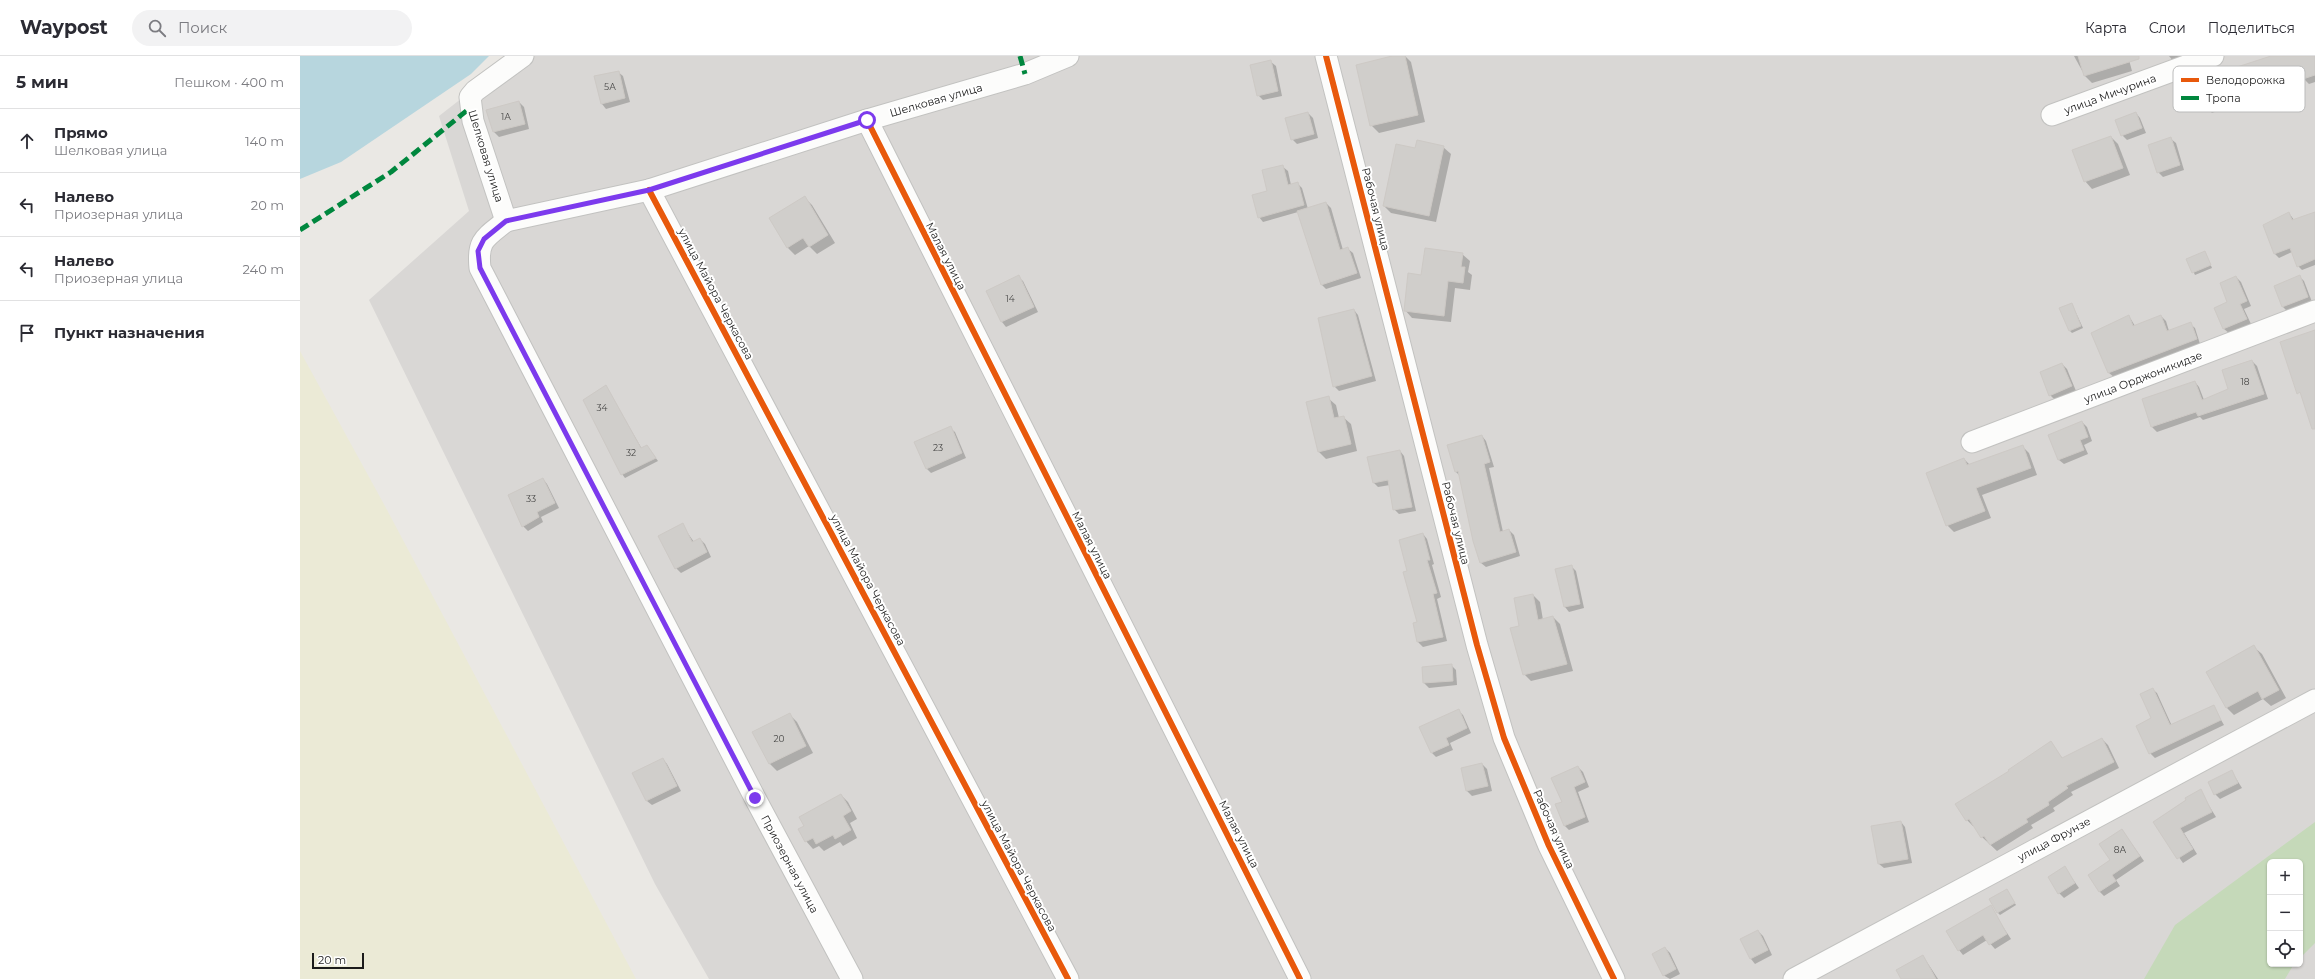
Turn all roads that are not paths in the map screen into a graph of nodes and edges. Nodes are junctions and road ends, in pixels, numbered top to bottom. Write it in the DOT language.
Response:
graph roads {
  1 [pos="522,56"];
  2 [pos="1068,56"];
  3 [pos="1326,56"];
  4 [pos="2214,56"];
  5 [pos="2187,66"];
  6 [pos="2173,71"];
  7 [pos="2052,115"];
  8 [pos="867,120"];
  9 [pos="649,190"];
  10 [pos="506,221"];
  11 [pos="2315,312"];
  12 [pos="1972,442"];
  13 [pos="2315,700"];
  14 [pos="852,979"];
  15 [pos="1068,979"];
  16 [pos="1300,979"];
  17 [pos="1614,979"];
  18 [pos="1794,979"];
  1 -- 10 [label="street, Шелковая улица"];
  2 -- 8 [label="street, Шелковая улица"];
  3 -- 17 [label="street, Рабочая улица"];
  4 -- 5 [label="street, улица Мичурина"];
  6 -- 7 [label="street, улица Мичурина"];
  8 -- 9 [label="street, Шелковая улица"];
  8 -- 16 [label="street, Малая улица"];
  9 -- 10 [label="street, Шелковая улица"];
  9 -- 15 [label="street, улица Майора Черкасова"];
  10 -- 14 [label="street, Приозерная улица"];
  11 -- 12 [label="street, улица Орджоникидзе"];
  13 -- 18 [label="street, улица Фрунзе"];
}
